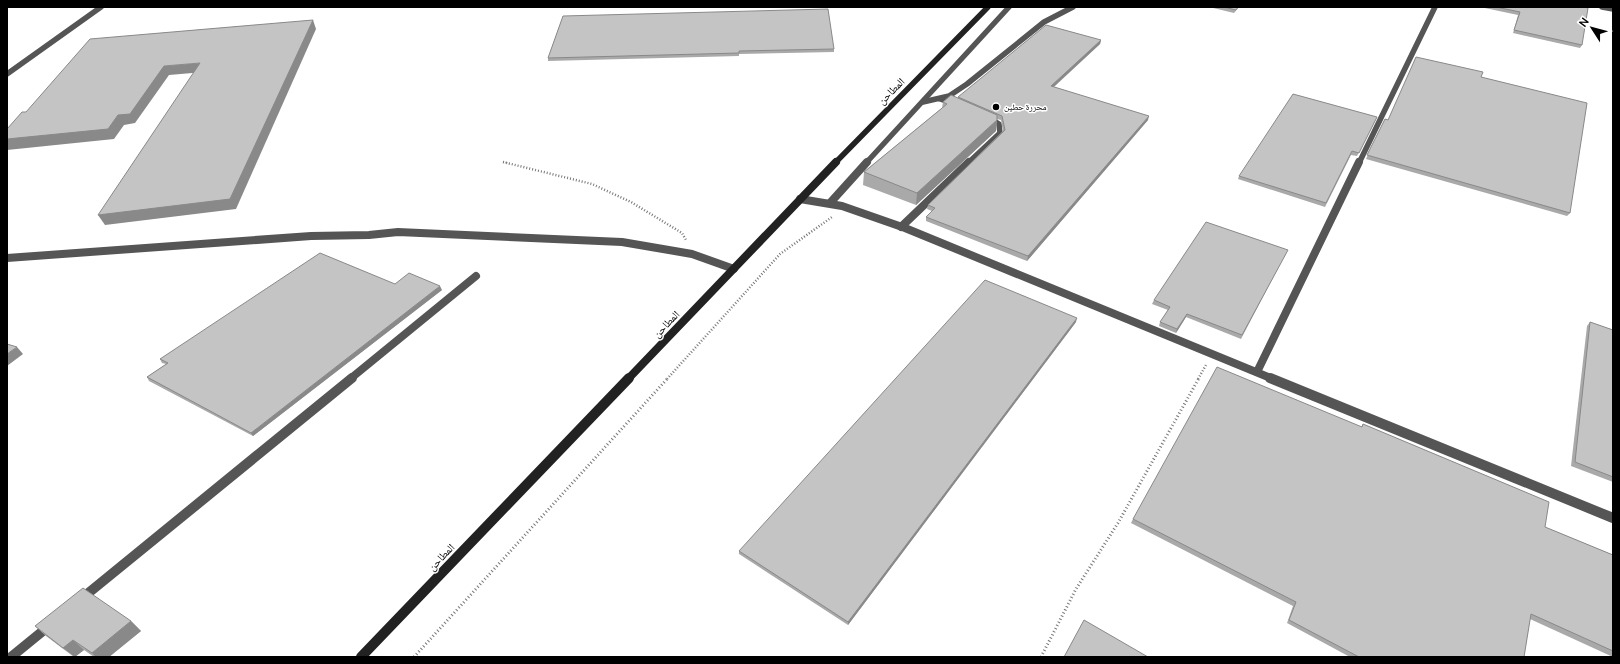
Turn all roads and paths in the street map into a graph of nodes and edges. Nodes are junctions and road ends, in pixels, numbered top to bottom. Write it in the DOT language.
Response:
graph roads {
  1 [pos="101,7"];
  2 [pos="988,7"];
  3 [pos="1009,7"];
  4 [pos="1073,7"];
  5 [pos="1435,7"];
  6 [pos="1602,7"];
  7 [pos="1613,9"];
  8 [pos="7,74"];
  9 [pos="940,99"];
  10 [pos="923,102"];
  11 [pos="963,107"];
  12 [pos="981,114"];
  13 [pos="503,162"];
  14 [pos="800,199"];
  15 [pos="830,203"];
  16 [pos="842,206"];
  17 [pos="901,227"];
  18 [pos="692,254"];
  19 [pos="7,258"];
  20 [pos="734,269"];
  21 [pos="476,276"];
  22 [pos="1212,354"];
  23 [pos="1257,372"];
  24 [pos="1613,518"];
  25 [pos="72,607"];
  26 [pos="54,622"];
  27 [pos="11,657"];
  28 [pos="361,657"];
  29 [pos="414,657"];
  30 [pos="1041,657"];
  1 -- 8 [label="street"];
  2 -- 14 [label="main road, المطاحن"];
  3 -- 10 [label="street"];
  4 -- 9 [label="street"];
  5 -- 23 [label="street"];
  6 -- 7 [label="street"];
  9 -- 10 [label="street"];
  9 -- 11 [label="street"];
  10 -- 15 [label="street"];
  12 -- 17 [label="street"];
  13 -- 18 [label="path"];
  14 -- 15 [label="street"];
  14 -- 20 [label="main road, المطاحن"];
  15 -- 16 [label="street"];
  16 -- 17 [label="street"];
  16 -- 29 [label="path"];
  17 -- 22 [label="street"];
  18 -- 19 [label="street"];
  18 -- 20 [label="street"];
  20 -- 28 [label="main road, المطاحن"];
  21 -- 25 [label="street"];
  22 -- 23 [label="street"];
  22 -- 30 [label="path"];
  23 -- 24 [label="street"];
  26 -- 27 [label="street"];
}
